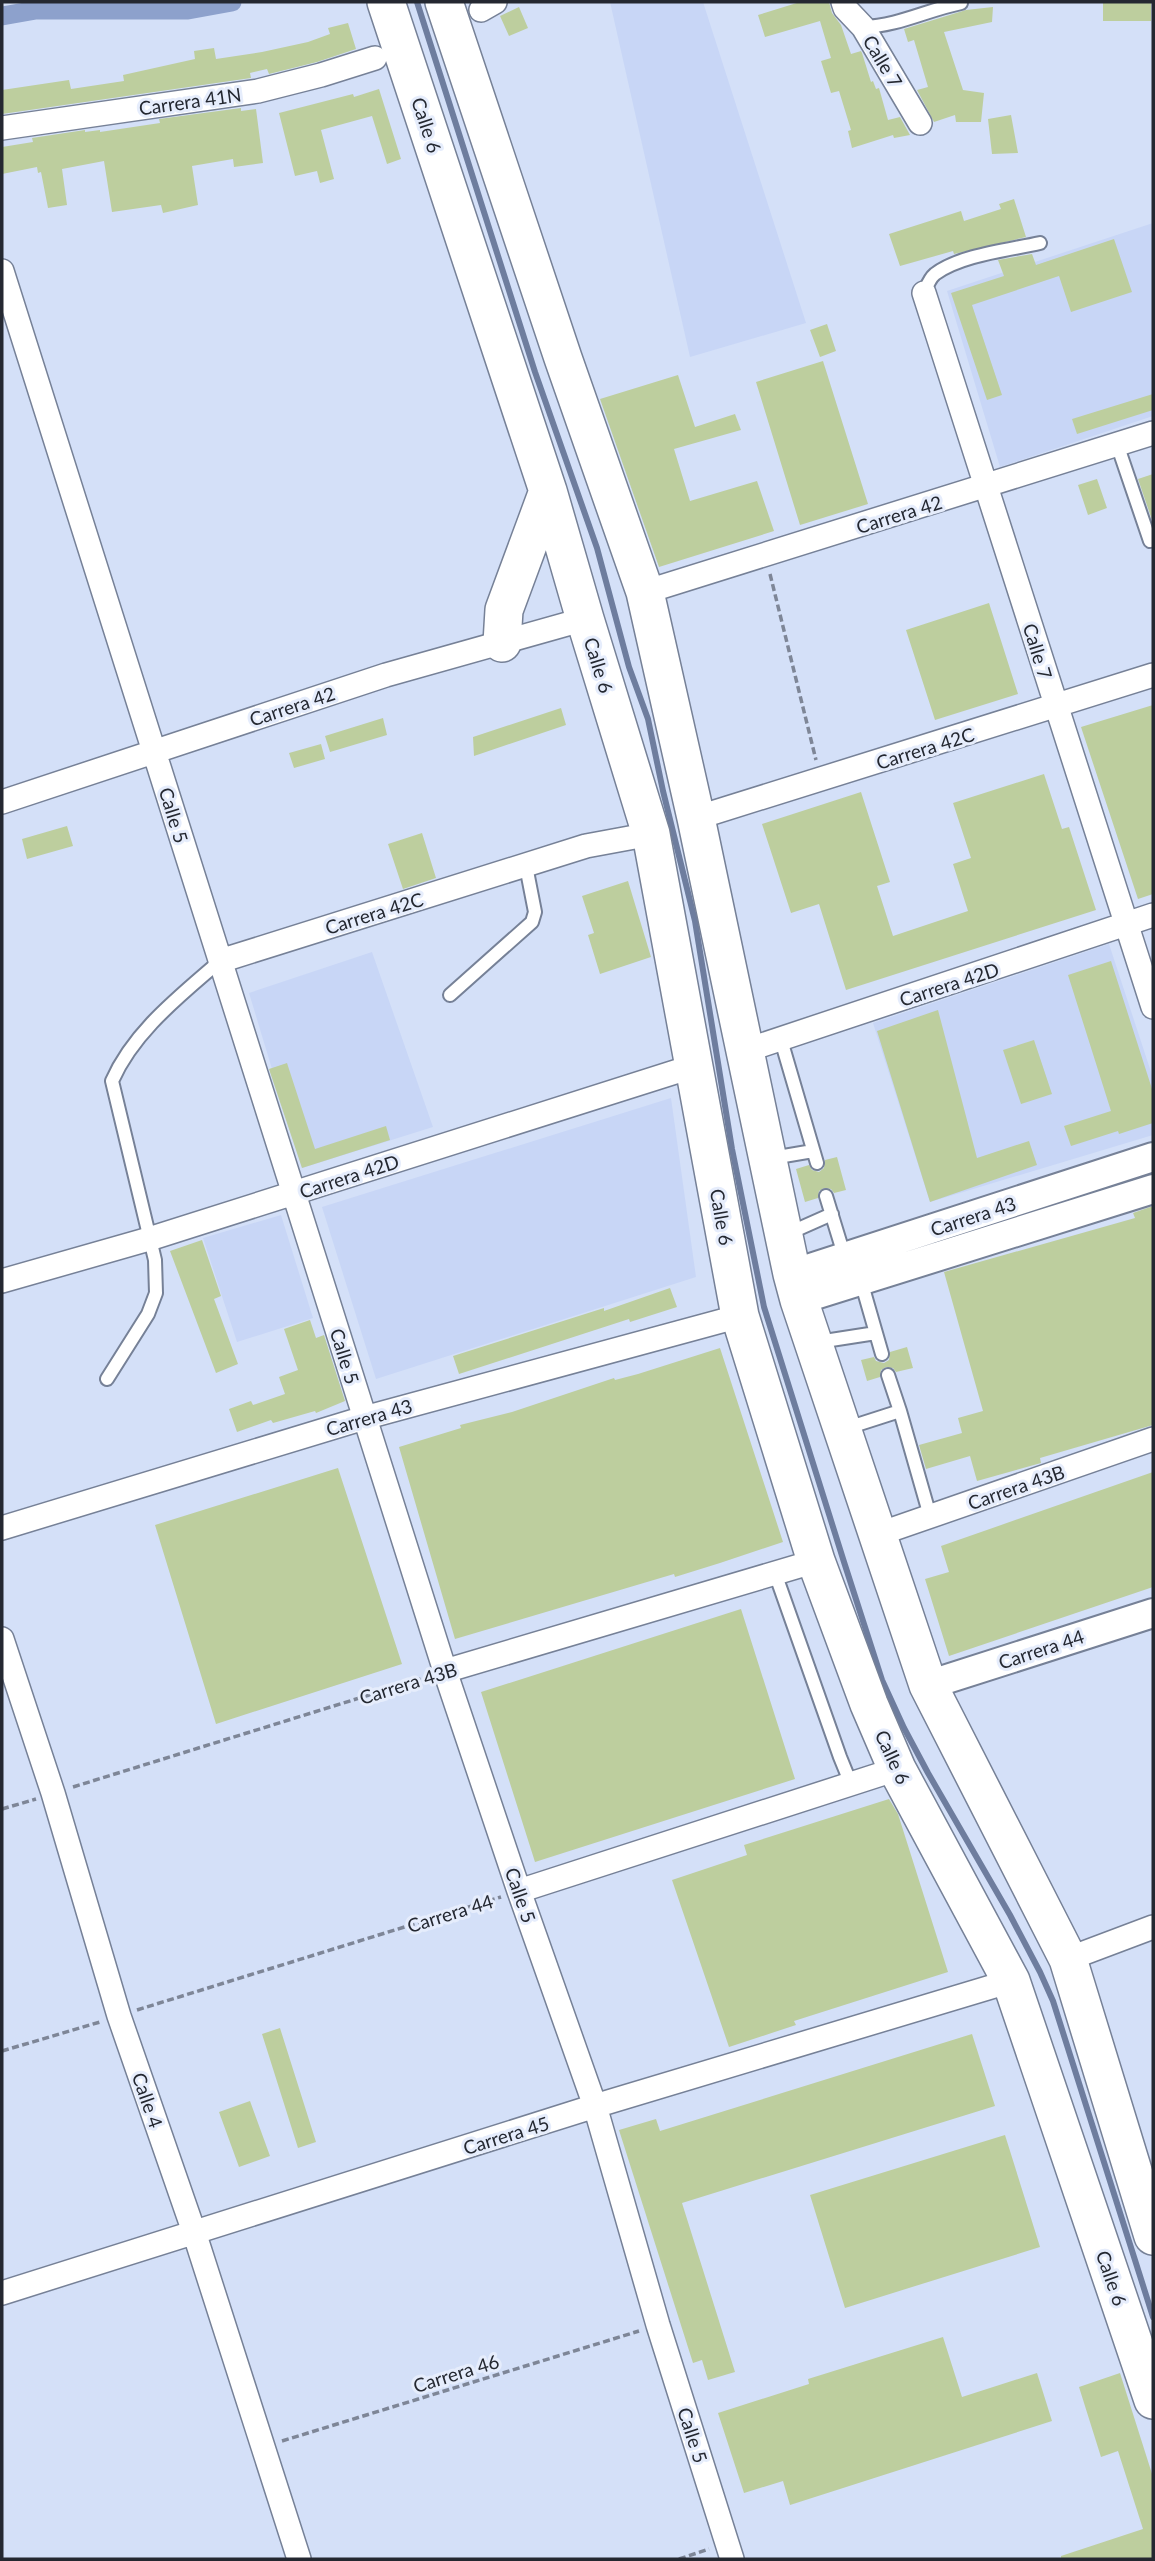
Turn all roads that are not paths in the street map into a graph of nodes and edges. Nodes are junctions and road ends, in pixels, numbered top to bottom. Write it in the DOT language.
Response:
graph roads {
  1 [pos="386,2"];
  2 [pos="444,2"];
  3 [pos="843,2"];
  4 [pos="961,3"];
  5 [pos="863,27"];
  6 [pos="375,58"];
  7 [pos="920,123"];
  8 [pos="2,128"];
  9 [pos="1040,243"];
  10 [pos="2,271"];
  11 [pos="925,293"];
  12 [pos="1153,433"];
  13 [pos="1117,444"];
  14 [pos="987,487"];
  15 [pos="548,491"];
  16 [pos="1150,541"];
  17 [pos="645,592"];
  18 [pos="584,619"];
  19 [pos="502,643"];
  20 [pos="1153,676"];
  21 [pos="1055,708"];
  22 [pos="155,752"];
  23 [pos="2,802"];
  24 [pos="696,818"];
  25 [pos="651,834"];
  26 [pos="526,866"];
  27 [pos="1153,915"];
  28 [pos="1126,925"];
  29 [pos="220,961"];
  30 [pos="450,995"];
  31 [pos="1153,1007"];
  32 [pos="780,1040"];
  33 [pos="744,1051"];
  34 [pos="694,1066"];
  35 [pos="1153,1157"];
  36 [pos="768,1158"];
  37 [pos="1153,1189"];
  38 [pos="294,1193"];
  39 [pos="826,1196"];
  40 [pos="832,1214"];
  41 [pos="784,1235"];
  42 [pos="149,1240"];
  43 [pos="853,1270"];
  44 [pos="2,1281"];
  45 [pos="796,1287"];
  46 [pos="740,1316"];
  47 [pos="876,1333"];
  48 [pos="814,1342"];
  49 [pos="882,1354"];
  50 [pos="888,1375"];
  51 [pos="107,1379"];
  52 [pos="900,1411"];
  53 [pos="364,1418"];
  54 [pos="844,1429"];
  55 [pos="1153,1439"];
  56 [pos="930,1517"];
  57 [pos="2,1528"];
  58 [pos="880,1534"];
  59 [pos="816,1561"];
  60 [pos="775,1573"];
  61 [pos="1153,1612"];
  62 [pos="2,1639"];
  63 [pos="446,1671"];
  64 [pos="928,1685"];
  65 [pos="897,1769"];
  66 [pos="851,1784"];
  67 [pos="519,1891"];
  68 [pos="1153,1927"];
  69 [pos="1068,1959"];
  70 [pos="1011,1981"];
  71 [pos="595,2106"];
  72 [pos="194,2232"];
  73 [pos="1153,2236"];
  74 [pos="2,2293"];
  75 [pos="1153,2400"];
  76 [pos="730,2551"];
  77 [pos="299,2559"];
  1 -- 15 [label="main road, Calle 6"];
  2 -- 17 [label="main road"];
  3 -- 5 [label="street, Calle 7"];
  4 -- 5 [label="lane"];
  5 -- 7 [label="street, Calle 7"];
  6 -- 8 [label="street, Carrera 41N"];
  9 -- 11 [label="lane"];
  10 -- 22 [label="street, Calle 5"];
  11 -- 14 [label="street, Calle 7"];
  12 -- 13 [label="street, Carrera 42"];
  13 -- 14 [label="street, Carrera 42"];
  13 -- 16 [label="lane"];
  14 -- 17 [label="street, Carrera 42"];
  14 -- 21 [label="street, Calle 7"];
  15 -- 18 [label="main road, Calle 6"];
  15 -- 19 [label="main road"];
  17 -- 24 [label="main road"];
  18 -- 19 [label="street, Carrera 42"];
  18 -- 25 [label="main road, Calle 6"];
  19 -- 22 [label="street, Carrera 42"];
  20 -- 21 [label="street, Carrera 42C"];
  21 -- 24 [label="street, Carrera 42C"];
  21 -- 28 [label="street, Calle 7"];
  22 -- 23 [label="street, Carrera 42"];
  22 -- 29 [label="street, Calle 5"];
  24 -- 33 [label="main road"];
  25 -- 26 [label="street, Carrera 42C"];
  25 -- 34 [label="main road, Calle 6"];
  26 -- 29 [label="street, Carrera 42C"];
  26 -- 30 [label="lane"];
  27 -- 28 [label="street, Carrera 42D"];
  28 -- 31 [label="street, Calle 7"];
  28 -- 32 [label="street, Carrera 42D"];
  29 -- 38 [label="street, Calle 5"];
  29 -- 42 [label="lane"];
  32 -- 33 [label="street, Carrera 42D"];
  32 -- 36 [label="lane"];
  33 -- 36 [label="main road"];
  34 -- 38 [label="street, Carrera 42D"];
  34 -- 46 [label="main road, Calle 6"];
  35 -- 43 [label="street, Carrera 43"];
  36 -- 41 [label="main road"];
  37 -- 43 [label="street, Carrera 43"];
  38 -- 42 [label="street, Carrera 42D"];
  38 -- 53 [label="street, Calle 5"];
  39 -- 40 [label="lane"];
  40 -- 41 [label="lane"];
  40 -- 43 [label="lane"];
  41 -- 45 [label="main road"];
  42 -- 44 [label="street, Carrera 42D"];
  42 -- 51 [label="lane"];
  43 -- 45 [label="street, Carrera 43"];
  43 -- 47 [label="lane"];
  45 -- 48 [label="main road"];
  46 -- 53 [label="street, Carrera 43"];
  46 -- 59 [label="main road, Calle 6"];
  47 -- 48 [label="lane"];
  47 -- 49 [label="lane"];
  48 -- 54 [label="main road"];
  50 -- 52 [label="lane"];
  52 -- 54 [label="lane"];
  52 -- 56 [label="lane"];
  53 -- 57 [label="street, Carrera 43"];
  53 -- 63 [label="street, Calle 5"];
  54 -- 58 [label="main road"];
  55 -- 56 [label="street, Carrera 43B"];
  56 -- 58 [label="street, Carrera 43B"];
  58 -- 64 [label="main road"];
  59 -- 60 [label="street, Carrera 43B"];
  59 -- 65 [label="main road, Calle 6"];
  60 -- 63 [label="street, Carrera 43B"];
  60 -- 66 [label="lane"];
  61 -- 64 [label="street, Carrera 44"];
  62 -- 72 [label="street, Calle 4"];
  63 -- 67 [label="street, Calle 5"];
  64 -- 69 [label="main road"];
  65 -- 66 [label="street, Carrera 44"];
  65 -- 70 [label="main road, Calle 6"];
  66 -- 67 [label="street, Carrera 44"];
  67 -- 71 [label="street, Calle 5"];
  68 -- 69 [label="street"];
  69 -- 73 [label="main road"];
  70 -- 71 [label="street, Carrera 45"];
  70 -- 75 [label="main road, Calle 6"];
  71 -- 72 [label="street, Carrera 45"];
  71 -- 76 [label="street, Calle 5"];
  72 -- 74 [label="street, Carrera 45"];
  72 -- 77 [label="street, Calle 4"];
}
